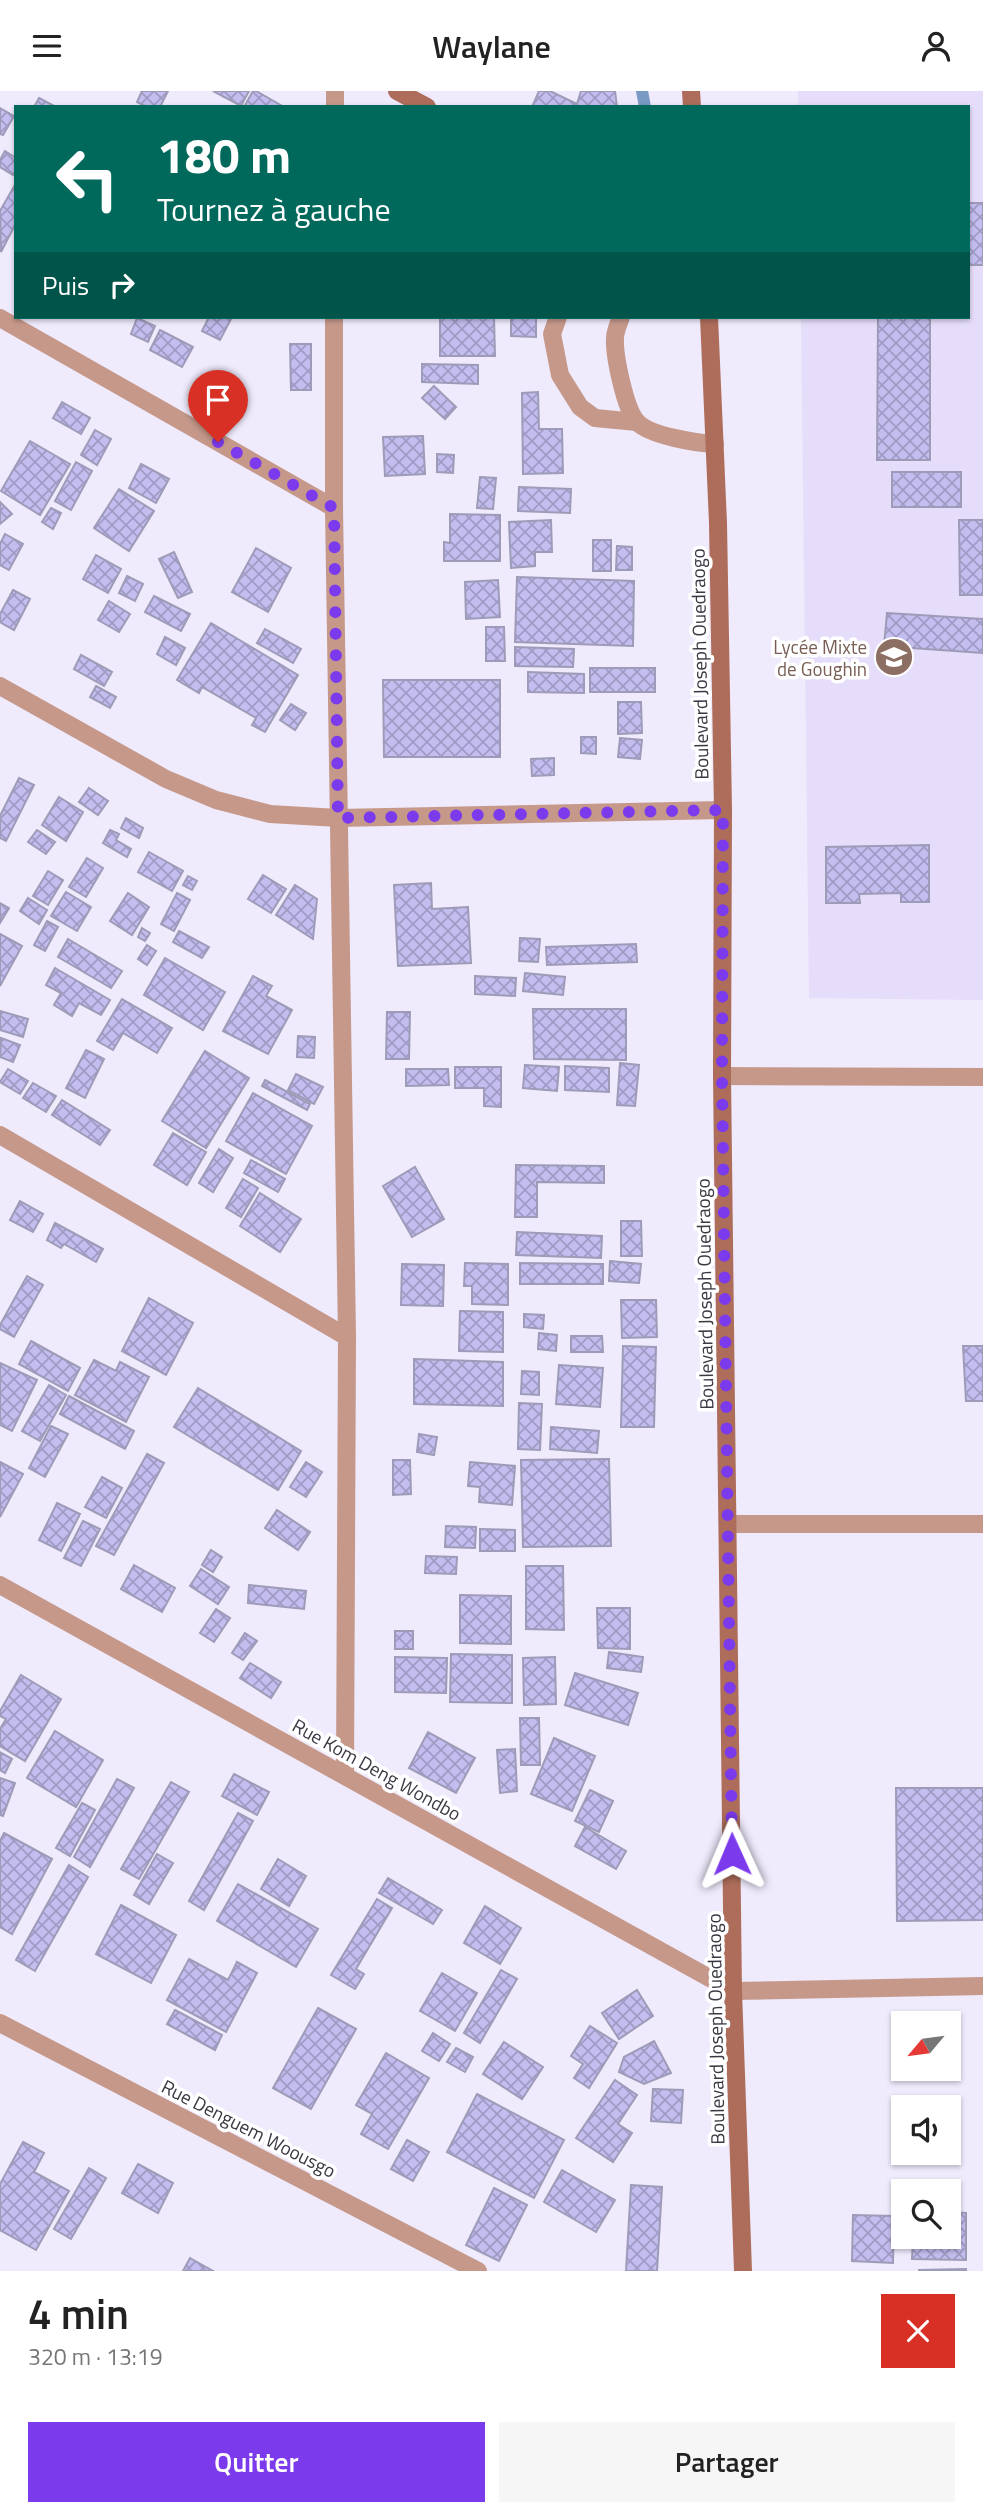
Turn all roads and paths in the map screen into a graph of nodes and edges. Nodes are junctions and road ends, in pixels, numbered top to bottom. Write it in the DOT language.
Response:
graph roads {
  1 [pos="397,91"];
  2 [pos="423,105"];
  3 [pos="0,318"];
  4 [pos="334,319"];
  5 [pos="557,319"];
  6 [pos="620,319"];
  7 [pos="709,319"];
  8 [pos="637,422"];
  9 [pos="715,445"];
  10 [pos="334,508"];
  11 [pos="0,686"];
  12 [pos="723,810"];
  13 [pos="338,818"];
  14 [pos="722,1076"];
  15 [pos="983,1077"];
  16 [pos="0,1135"];
  17 [pos="347,1337"];
  18 [pos="729,1524"];
  19 [pos="983,1524"];
  20 [pos="0,1585"];
  21 [pos="345,1775"];
  22 [pos="983,1986"];
  23 [pos="733,1991"];
  24 [pos="0,2023"];
  25 [pos="478,2271"];
  26 [pos="743,2271"];
  1 -- 2 [label="street"];
  3 -- 10 [label="street"];
  4 -- 10 [label="street"];
  5 -- 8 [label="street"];
  6 -- 8 [label="street"];
  7 -- 9 [label="street, Boulevard Joseph Ouedraogo"];
  8 -- 9 [label="street"];
  9 -- 12 [label="street, Boulevard Joseph Ouedraogo"];
  10 -- 13 [label="street"];
  11 -- 13 [label="street"];
  12 -- 13 [label="street"];
  12 -- 14 [label="street, Boulevard Joseph Ouedraogo"];
  13 -- 17 [label="street"];
  14 -- 15 [label="street"];
  14 -- 18 [label="street, Boulevard Joseph Ouedraogo"];
  16 -- 17 [label="street"];
  17 -- 21 [label="street"];
  18 -- 19 [label="street"];
  18 -- 23 [label="street, Boulevard Joseph Ouedraogo"];
  20 -- 21 [label="street, Rue Kom Deng Wondbo"];
  21 -- 23 [label="street, Rue Kom Deng Wondbo"];
  22 -- 23 [label="street"];
  23 -- 26 [label="street, Boulevard Joseph Ouedraogo"];
  24 -- 25 [label="street, Rue Denguem Woousgo"];
}
